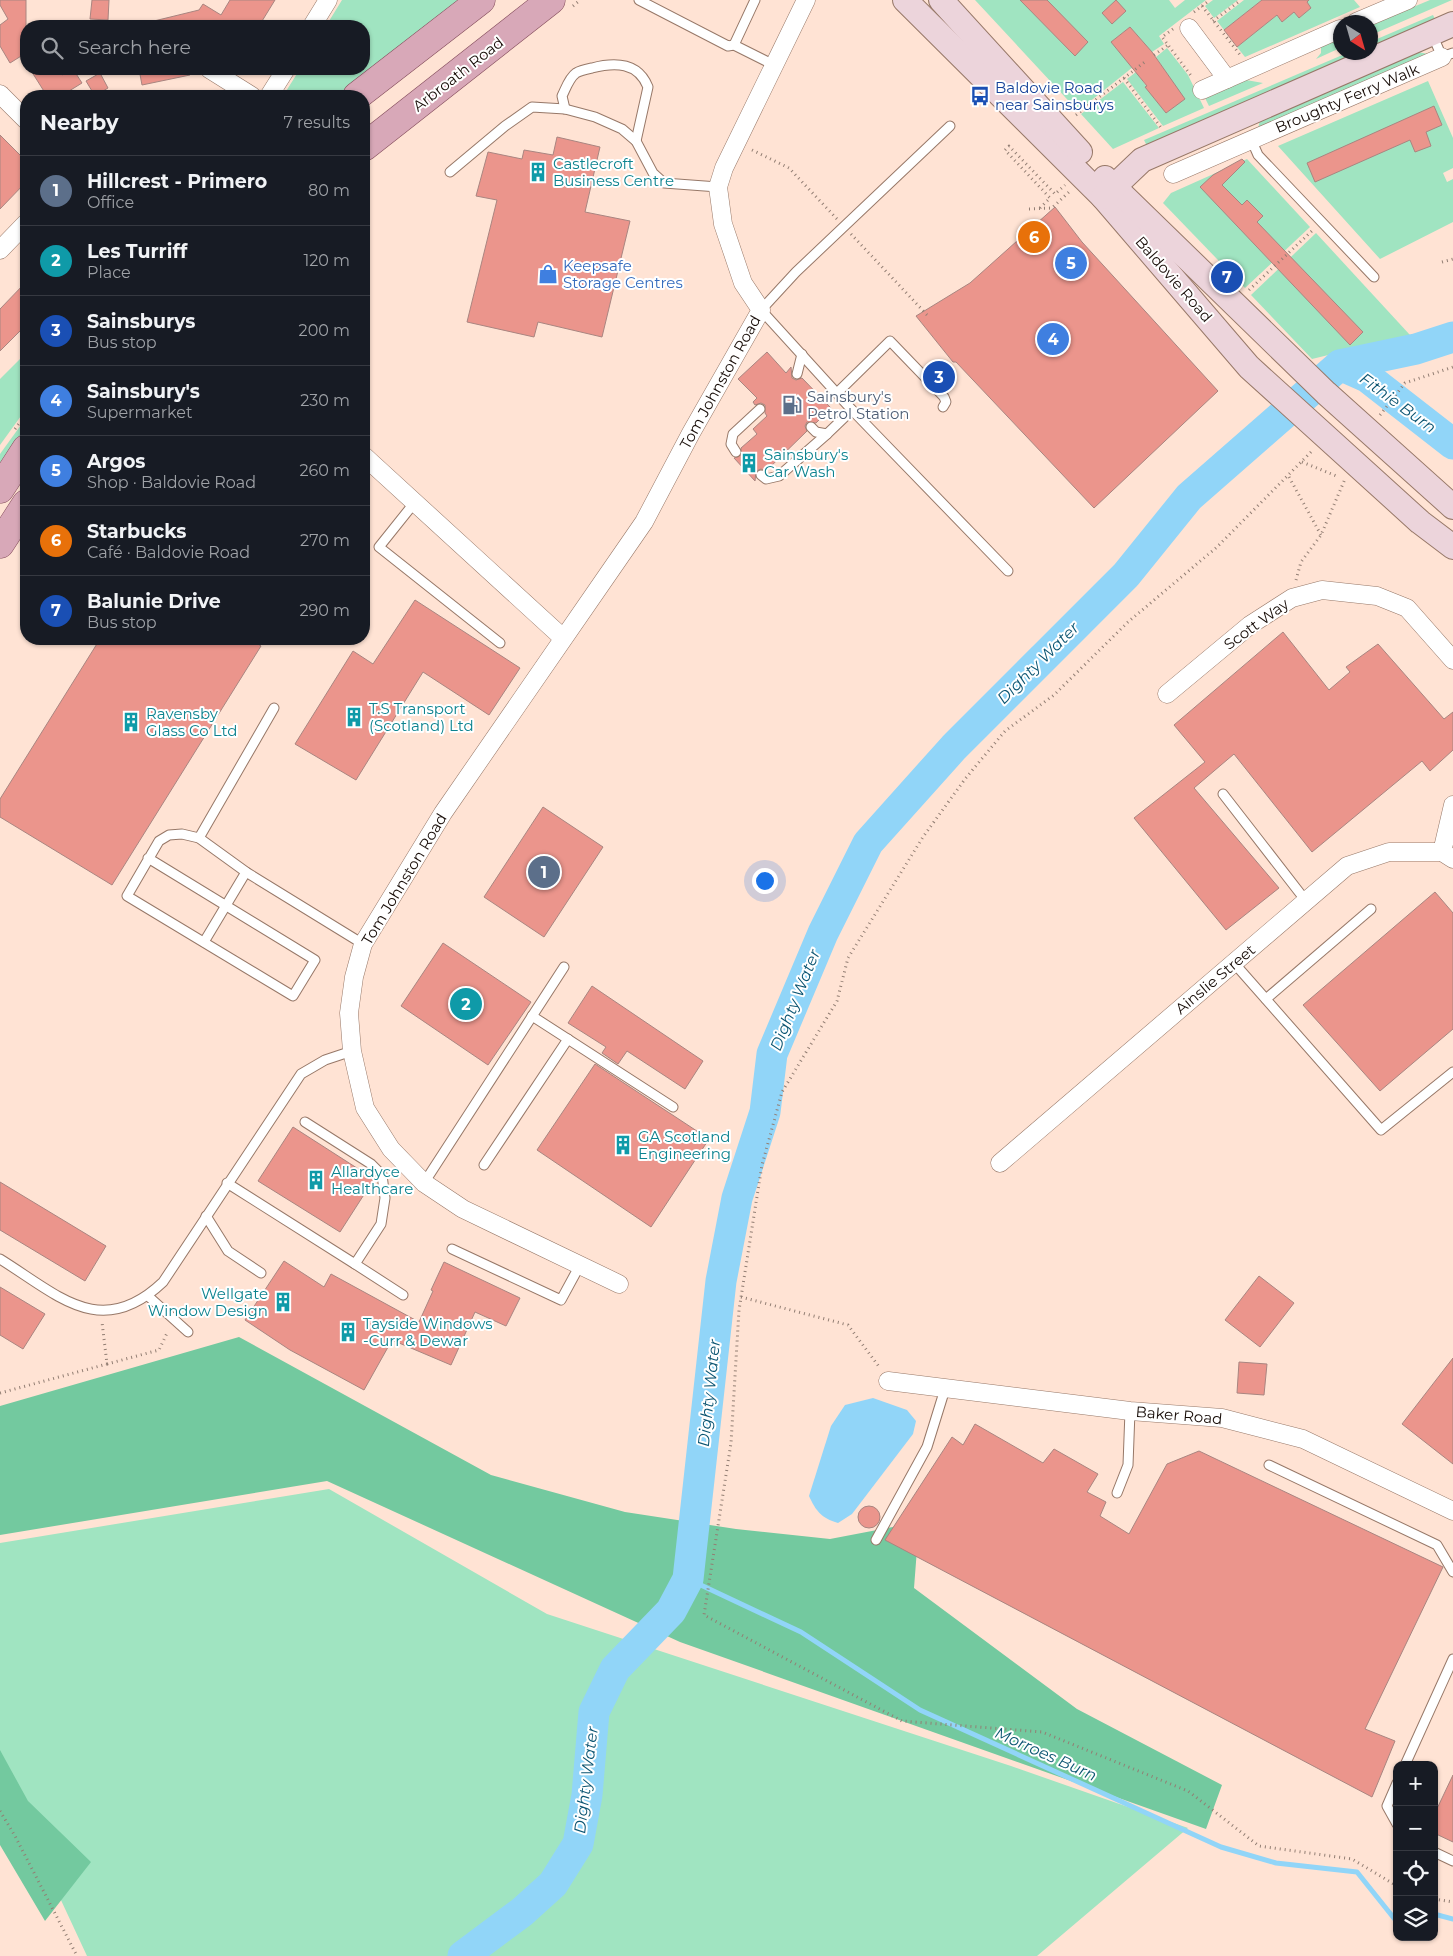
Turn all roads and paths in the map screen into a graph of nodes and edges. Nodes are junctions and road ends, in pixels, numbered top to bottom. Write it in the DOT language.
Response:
graph roads {
  1 [pos="328,0"];
  2 [pos="481,0"];
  3 [pos="551,0"];
  4 [pos="639,0"];
  5 [pos="755,0"];
  6 [pos="806,0"];
  7 [pos="942,0"];
  8 [pos="1210,0"];
  9 [pos="1241,0"];
  10 [pos="1398,2"];
  11 [pos="920,5"];
  12 [pos="1202,6"];
  13 [pos="1371,15"];
  14 [pos="316,20"];
  15 [pos="1213,21"];
  16 [pos="1453,24"];
  17 [pos="1189,28"];
  18 [pos="1333,32"];
  19 [pos="1431,33"];
  20 [pos="1168,44"];
  21 [pos="734,45"];
  22 [pos="1154,55"];
  23 [pos="1448,55"];
  24 [pos="1146,61"];
  25 [pos="776,66"];
  26 [pos="219,75"];
  27 [pos="282,75"];
  28 [pos="1124,78"];
  29 [pos="1228,79"];
  30 [pos="242,90"];
  31 [pos="273,90"];
  32 [pos="364,90"];
  33 [pos="1202,90"];
  34 [pos="0,94"];
  35 [pos="566,109"];
  36 [pos="20,114"];
  37 [pos="1076,115"];
  38 [pos="1240,116"];
  39 [pos="950,126"];
  40 [pos="1162,129"];
  41 [pos="1251,139"];
  42 [pos="370,142"];
  43 [pos="636,142"];
  44 [pos="450,172"];
  45 [pos="1173,174"];
  46 [pos="1069,182"];
  47 [pos="718,187"];
  48 [pos="1074,187"];
  49 [pos="1109,192"];
  50 [pos="1040,208"];
  51 [pos="1029,209"];
  52 [pos="1322,222"];
  53 [pos="20,229"];
  54 [pos="0,250"];
  55 [pos="1453,259"];
  56 [pos="1442,262"];
  57 [pos="1374,277"];
  58 [pos="1235,304"];
  59 [pos="761,310"];
  60 [pos="802,354"];
  61 [pos="1453,367"];
  62 [pos="797,374"];
  63 [pos="836,393"];
  64 [pos="943,406"];
  65 [pos="760,408"];
  66 [pos="852,410"];
  67 [pos="1380,416"];
  68 [pos="811,427"];
  69 [pos="827,434"];
  70 [pos="736,452"];
  71 [pos="1311,452"];
  72 [pos="20,458"];
  73 [pos="370,461"];
  74 [pos="1302,462"];
  75 [pos="761,475"];
  76 [pos="1289,476"];
  77 [pos="0,489"];
  78 [pos="415,502"];
  79 [pos="1453,507"];
  80 [pos="20,513"];
  81 [pos="1321,535"];
  82 [pos="0,544"];
  83 [pos="1453,547"];
  84 [pos="1008,570"];
  85 [pos="1292,598"];
  86 [pos="563,638"];
  87 [pos="500,644"];
  88 [pos="1453,660"];
  89 [pos="1167,694"];
  90 [pos="274,708"];
  91 [pos="1223,794"];
  92 [pos="1453,805"];
  93 [pos="199,838"];
  94 [pos="1447,855"];
  95 [pos="148,858"];
  96 [pos="246,872"];
  97 [pos="1306,901"];
  98 [pos="226,905"];
  99 [pos="1371,909"];
  100 [pos="204,942"];
  101 [pos="363,944"];
  102 [pos="1234,963"];
  103 [pos="564,967"];
  104 [pos="1266,999"];
  105 [pos="532,1016"];
  106 [pos="568,1039"];
  107 [pos="352,1051"];
  108 [pos="1453,1072"];
  109 [pos="672,1107"];
  110 [pos="305,1122"];
  111 [pos="1000,1163"];
  112 [pos="484,1165"];
  113 [pos="227,1183"];
  114 [pos="424,1183"];
  115 [pos="206,1216"];
  116 [pos="452,1249"];
  117 [pos="0,1260"];
  118 [pos="354,1264"];
  119 [pos="580,1265"];
  120 [pos="261,1273"];
  121 [pos="619,1284"];
  122 [pos="404,1295"];
  123 [pos="148,1296"];
  124 [pos="741,1297"];
  125 [pos="100,1311"];
  126 [pos="173,1318"];
  127 [pos="188,1332"];
  128 [pos="107,1364"];
  129 [pos="888,1381"];
  130 [pos="945,1389"];
  131 [pos="0,1393"];
  132 [pos="1130,1411"];
  133 [pos="1269,1465"];
  134 [pos="1117,1493"];
  135 [pos="1453,1511"];
  136 [pos="876,1540"];
  137 [pos="1453,1572"];
  138 [pos="1453,1659"];
  139 [pos="1407,1761"];
  140 [pos="1393,1792"];
  141 [pos="0,1811"];
  142 [pos="1393,1817"];
  143 [pos="1438,1854"];
  144 [pos="1453,1861"];
  145 [pos="1393,1884"];
  146 [pos="1438,1900"];
  147 [pos="1453,1902"];
  148 [pos="77,1956"];
  1 -- 14 [label="street"];
  2 -- 32 [label="main road"];
  3 -- 42 [label="main road, Arbroath Road"];
  4 -- 21 [label="lane"];
  5 -- 21 [label="lane"];
  6 -- 25 [label="street, Tom Johnston Road"];
  7 -- 49 [label="main road, Baldovie Road"];
  8 -- 12 [label="path"];
  9 -- 15 [label="path"];
  10 -- 13 [label="street"];
  11 -- 49 [label="main road, Baldovie Road"];
  16 -- 19 [label="main road"];
  17 -- 29 [label="street"];
  18 -- 29 [label="street"];
  19 -- 23 [label="lane"];
  19 -- 38 [label="main road"];
  20 -- 22 [label="path"];
  21 -- 25 [label="lane"];
  23 -- 41 [label="street, Broughty Ferry Walk"];
  24 -- 28 [label="path"];
  25 -- 47 [label="street, Tom Johnston Road"];
  26 -- 30 [label="street"];
  27 -- 31 [label="street"];
  28 -- 37 [label="path"];
  28 -- 40 [label="path"];
  29 -- 33 [label="street"];
  34 -- 36 [label="street"];
  35 -- 43 [label="lane"];
  35 -- 43 [label="lane"];
  35 -- 44 [label="lane"];
  38 -- 41 [label="street"];
  38 -- 49 [label="main road"];
  39 -- 59 [label="lane"];
  41 -- 45 [label="street, Broughty Ferry Walk"];
  41 -- 52 [label="lane"];
  43 -- 47 [label="lane"];
  46 -- 50 [label="path"];
  47 -- 59 [label="street, Tom Johnston Road"];
  48 -- 50 [label="path"];
  49 -- 58 [label="main road, Baldovie Road"];
  49 -- 83 [label="main road, Baldovie Road"];
  50 -- 51 [label="path"];
  52 -- 57 [label="lane"];
  52 -- 58 [label="path"];
  53 -- 54 [label="street"];
  55 -- 56 [label="path"];
  58 -- 79 [label="main road, Baldovie Road"];
  59 -- 60 [label="lane"];
  59 -- 86 [label="street, Tom Johnston Road"];
  60 -- 62 [label="lane"];
  60 -- 63 [label="lane"];
  61 -- 67 [label="path"];
  63 -- 64 [label="lane"];
  63 -- 66 [label="lane"];
  65 -- 70 [label="lane"];
  66 -- 69 [label="lane"];
  66 -- 84 [label="lane"];
  68 -- 69 [label="lane"];
  69 -- 75 [label="lane"];
  71 -- 74 [label="path"];
  72 -- 77 [label="main road"];
  73 -- 78 [label="street"];
  74 -- 76 [label="path"];
  74 -- 81 [label="path"];
  76 -- 81 [label="path"];
  76 -- 124 [label="path"];
  78 -- 86 [label="street"];
  78 -- 87 [label="lane"];
  80 -- 82 [label="main road"];
  81 -- 85 [label="path"];
  85 -- 88 [label="street, Scott Way"];
  85 -- 89 [label="street, Scott Way"];
  86 -- 101 [label="street, Tom Johnston Road"];
  90 -- 93 [label="lane"];
  91 -- 97 [label="lane"];
  92 -- 94 [label="street"];
  93 -- 95 [label="lane"];
  93 -- 96 [label="lane"];
  94 -- 97 [label="street, Ainslie Street"];
  95 -- 98 [label="lane"];
  95 -- 100 [label="lane"];
  96 -- 98 [label="lane"];
  96 -- 101 [label="lane"];
  97 -- 102 [label="street, Ainslie Street"];
  98 -- 100 [label="lane"];
  98 -- 100 [label="lane"];
  99 -- 104 [label="lane"];
  101 -- 107 [label="street, Tom Johnston Road"];
  102 -- 104 [label="lane"];
  102 -- 111 [label="street, Ainslie Street"];
  103 -- 105 [label="lane"];
  104 -- 108 [label="lane"];
  105 -- 106 [label="lane"];
  105 -- 114 [label="lane"];
  106 -- 109 [label="lane"];
  106 -- 112 [label="lane"];
  107 -- 113 [label="lane"];
  107 -- 114 [label="street, Tom Johnston Road"];
  110 -- 118 [label="lane"];
  113 -- 115 [label="lane"];
  113 -- 118 [label="lane"];
  114 -- 119 [label="street, Tom Johnston Road"];
  115 -- 120 [label="lane"];
  115 -- 123 [label="lane"];
  116 -- 119 [label="lane"];
  117 -- 125 [label="lane"];
  118 -- 122 [label="lane"];
  119 -- 121 [label="street, Tom Johnston Road"];
  123 -- 125 [label="lane"];
  123 -- 126 [label="lane"];
  124 -- 129 [label="path"];
  124 -- 145 [label="path"];
  125 -- 128 [label="path"];
  126 -- 127 [label="lane"];
  126 -- 128 [label="path"];
  128 -- 131 [label="path"];
  129 -- 130 [label="street, Baker Road"];
  130 -- 132 [label="street, Baker Road"];
  130 -- 136 [label="lane"];
  132 -- 134 [label="lane"];
  132 -- 135 [label="street, Baker Road"];
  133 -- 137 [label="lane"];
  138 -- 139 [label="lane"];
  140 -- 142 [label="lane"];
  141 -- 148 [label="path"];
  143 -- 144 [label="lane"];
  146 -- 147 [label="path"];
}
